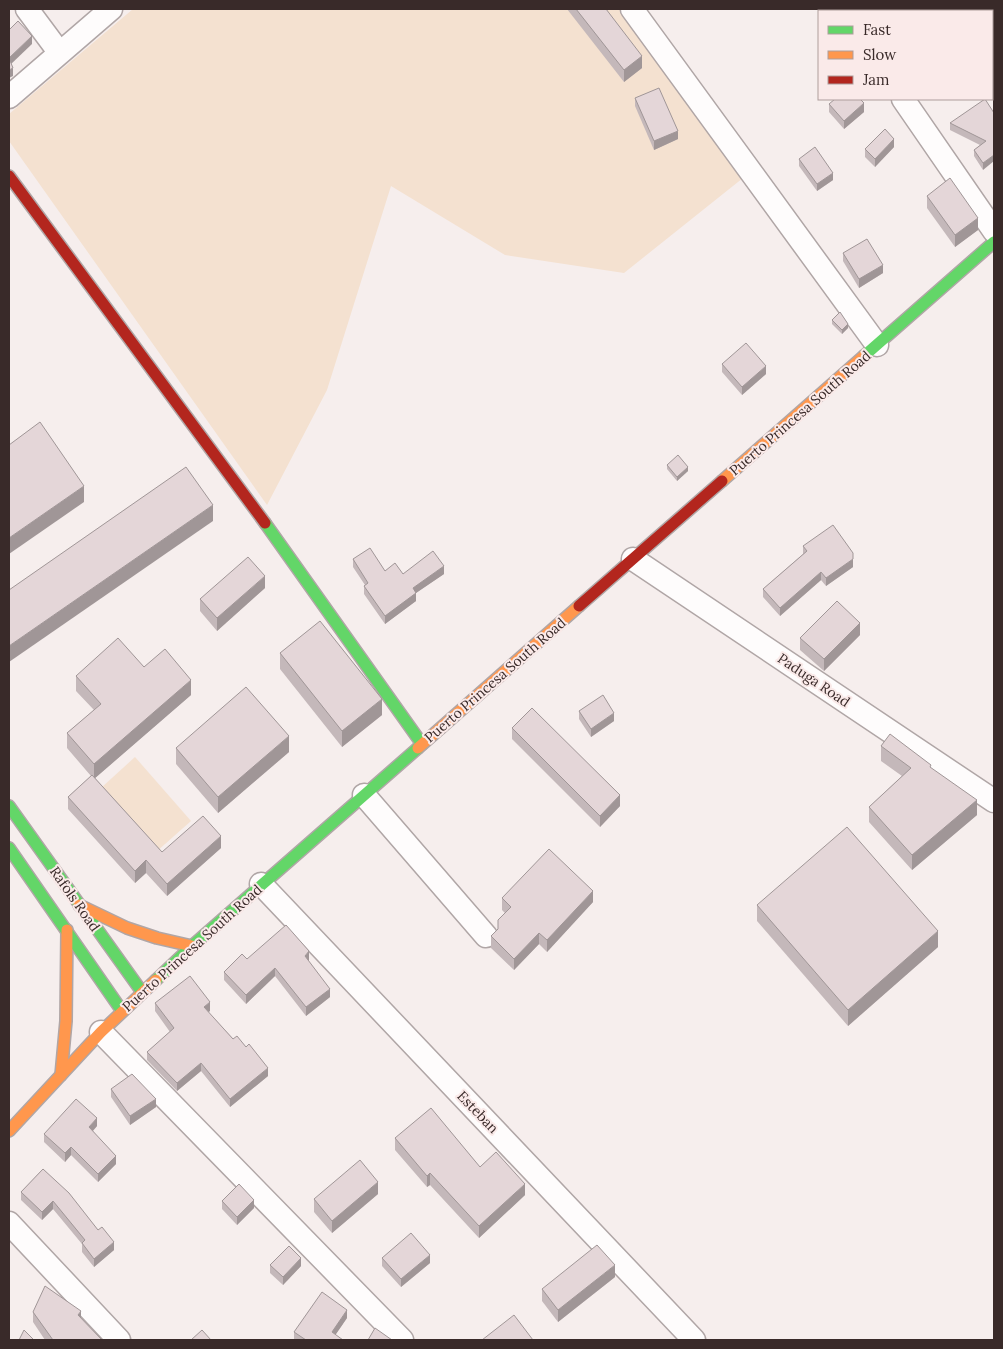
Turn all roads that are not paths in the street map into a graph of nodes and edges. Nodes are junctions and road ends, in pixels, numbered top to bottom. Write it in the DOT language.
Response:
graph roads {
  1 [pos="27,9"];
  2 [pos="111,9"];
  3 [pos="632,9"];
  4 [pos="59,52"];
  5 [pos="9,98"];
  6 [pos="904,100"];
  7 [pos="9,176"];
  8 [pos="994,231"];
  9 [pos="994,242"];
  10 [pos="877,345"];
  11 [pos="633,559"];
  12 [pos="422,744"];
  13 [pos="364,795"];
  14 [pos="994,801"];
  15 [pos="9,806"];
  16 [pos="9,848"];
  17 [pos="261,884"];
  18 [pos="79,905"];
  19 [pos="67,930"];
  20 [pos="486,936"];
  21 [pos="192,946"];
  22 [pos="142,992"];
  23 [pos="122,1011"];
  24 [pos="101,1032"];
  25 [pos="61,1075"];
  26 [pos="9,1131"];
  27 [pos="9,1223"];
  28 [pos="119,1340"];
  29 [pos="402,1340"];
  30 [pos="694,1340"];
  1 -- 4 [label="street"];
  2 -- 4 [label="street"];
  3 -- 10 [label="street"];
  4 -- 5 [label="street"];
  6 -- 8 [label="street"];
  7 -- 12 [label="main road"];
  9 -- 10 [label="main road, Puerto Princesa South Road"];
  10 -- 11 [label="main road, Puerto Princesa South Road"];
  11 -- 12 [label="main road, Puerto Princesa South Road"];
  11 -- 14 [label="street, Paduga Road"];
  12 -- 13 [label="main road, Puerto Princesa South Road"];
  13 -- 17 [label="main road, Puerto Princesa South Road"];
  13 -- 20 [label="street"];
  15 -- 18 [label="main road, Rafols Road"];
  16 -- 19 [label="main road, Rafols Road"];
  17 -- 21 [label="main road, Puerto Princesa South Road"];
  17 -- 30 [label="street, Esteban"];
  18 -- 21 [label="main road"];
  18 -- 22 [label="main road, Rafols Road"];
  19 -- 23 [label="main road, Rafols Road"];
  19 -- 25 [label="main road"];
  21 -- 22 [label="main road, Puerto Princesa South Road"];
  22 -- 23 [label="main road, Puerto Princesa South Road"];
  23 -- 24 [label="main road, Puerto Princesa South Road"];
  24 -- 25 [label="main road, Puerto Princesa South Road"];
  24 -- 29 [label="street"];
  25 -- 26 [label="main road, Puerto Princesa South Road"];
  27 -- 28 [label="street"];
}
